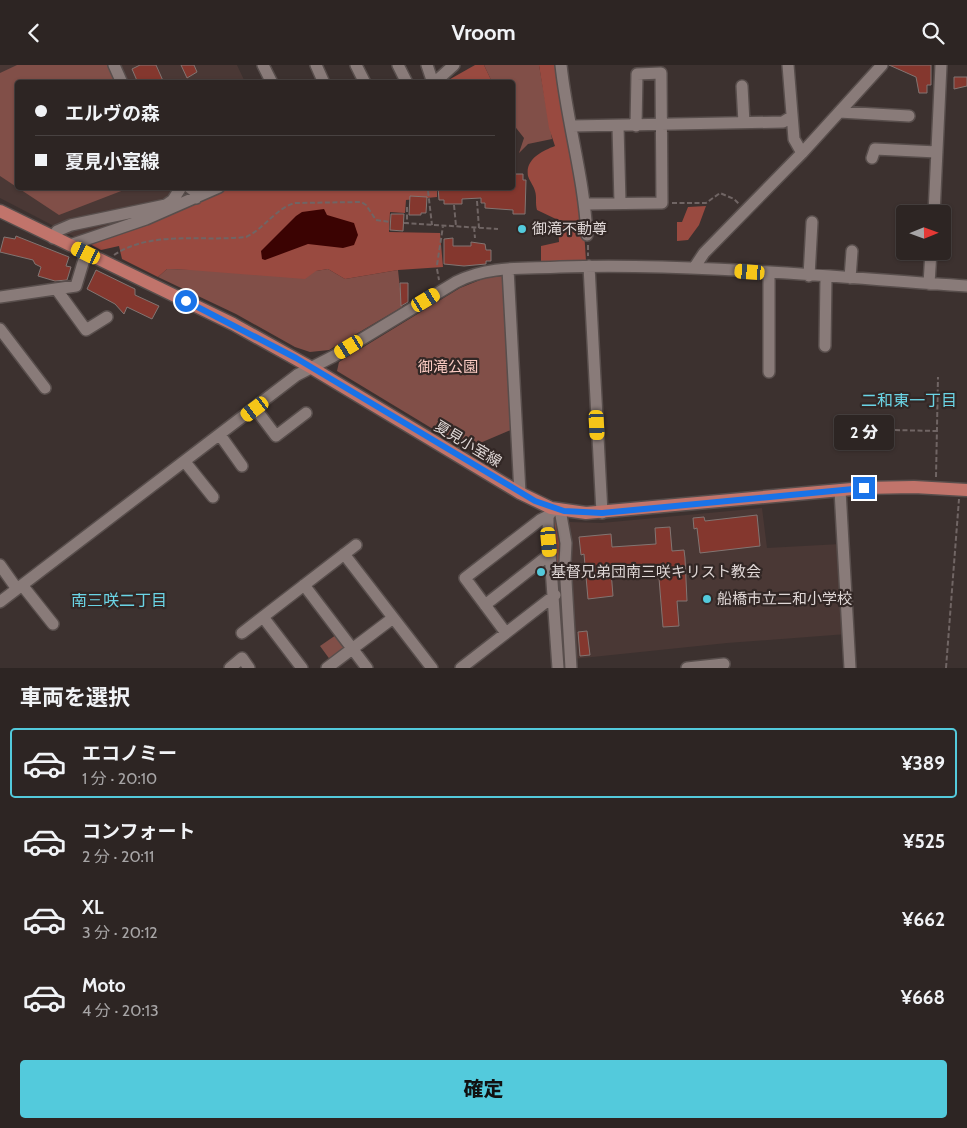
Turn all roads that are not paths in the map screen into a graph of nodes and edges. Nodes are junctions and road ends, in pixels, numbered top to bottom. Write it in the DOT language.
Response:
graph roads {
  1 [pos="114,65"];
  2 [pos="263,65"];
  3 [pos="356,65"];
  4 [pos="398,65"];
  5 [pos="427,65"];
  6 [pos="454,65"];
  7 [pos="561,65"];
  8 [pos="788,65"];
  9 [pos="882,65"];
  10 [pos="941,65"];
  11 [pos="318,66"];
  12 [pos="121,80"];
  13 [pos="270,80"];
  14 [pos="323,80"];
  15 [pos="364,80"];
  16 [pos="406,80"];
  17 [pos="433,80"];
  18 [pos="437,80"];
  19 [pos="742,86"];
  20 [pos="839,112"];
  21 [pos="909,116"];
  22 [pos="791,117"];
  23 [pos="744,123"];
  24 [pos="662,125"];
  25 [pos="572,126"];
  26 [pos="618,126"];
  27 [pos="636,126"];
  28 [pos="802,153"];
  29 [pos="937,153"];
  30 [pos="872,158"];
  31 [pos="178,190"];
  32 [pos="193,190"];
  33 [pos="213,190"];
  34 [pos="196,198"];
  35 [pos="620,203"];
  36 [pos="586,205"];
  37 [pos="934,205"];
  38 [pos="0,211"];
  39 [pos="812,222"];
  40 [pos="587,235"];
  41 [pos="53,238"];
  42 [pos="70,245"];
  43 [pos="852,251"];
  44 [pos="86,253"];
  45 [pos="931,260"];
  46 [pos="588,266"];
  47 [pos="694,268"];
  48 [pos="508,269"];
  49 [pos="769,273"];
  50 [pos="809,276"];
  51 [pos="826,277"];
  52 [pos="850,278"];
  53 [pos="930,283"];
  54 [pos="967,286"];
  55 [pos="57,290"];
  56 [pos="0,297"];
  57 [pos="107,317"];
  58 [pos="0,329"];
  59 [pos="825,346"];
  60 [pos="312,367"];
  61 [pos="769,372"];
  62 [pos="45,388"];
  63 [pos="255,409"];
  64 [pos="306,413"];
  65 [pos="220,435"];
  66 [pos="185,462"];
  67 [pos="242,466"];
  68 [pos="840,490"];
  69 [pos="963,490"];
  70 [pos="520,493"];
  71 [pos="213,497"];
  72 [pos="554,512"];
  73 [pos="602,513"];
  74 [pos="356,545"];
  75 [pos="344,554"];
  76 [pos="550,554"];
  77 [pos="0,565"];
  78 [pos="304,585"];
  79 [pos="19,587"];
  80 [pos="555,595"];
  81 [pos="0,602"];
  82 [pos="485,605"];
  83 [pos="263,617"];
  84 [pos="393,618"];
  85 [pos="53,624"];
  86 [pos="242,633"];
  87 [pos="506,633"];
  88 [pos="352,649"];
  89 [pos="724,664"];
  90 [pos="230,668"];
  91 [pos="249,668"];
  92 [pos="302,668"];
  93 [pos="327,668"];
  94 [pos="367,668"];
  95 [pos="432,668"];
  96 [pos="461,668"];
  97 [pos="558,668"];
  98 [pos="571,668"];
  99 [pos="687,668"];
  100 [pos="850,668"];
  1 -- 12 [label="street"];
  2 -- 13 [label="street"];
  3 -- 15 [label="street"];
  4 -- 16 [label="street"];
  5 -- 17 [label="street"];
  6 -- 18 [label="street"];
  7 -- 25 [label="street"];
  8 -- 22 [label="street"];
  9 -- 20 [label="street"];
  10 -- 29 [label="street"];
  11 -- 14 [label="street"];
  19 -- 23 [label="street"];
  20 -- 21 [label="street"];
  20 -- 28 [label="street"];
  22 -- 23 [label="street"];
  22 -- 28 [label="street"];
  23 -- 24 [label="street"];
  24 -- 27 [label="street"];
  24 -- 27 [label="street"];
  24 -- 35 [label="street"];
  25 -- 26 [label="street"];
  25 -- 36 [label="street"];
  26 -- 27 [label="street"];
  26 -- 35 [label="street"];
  28 -- 47 [label="street"];
  29 -- 30 [label="street"];
  29 -- 37 [label="street"];
  31 -- 41 [label="street"];
  32 -- 34 [label="street"];
  33 -- 34 [label="street"];
  34 -- 42 [label="street"];
  35 -- 36 [label="street"];
  36 -- 40 [label="street"];
  38 -- 41 [label="main road, 夏見小室線"];
  39 -- 50 [label="street"];
  41 -- 42 [label="main road, 夏見小室線"];
  42 -- 44 [label="main road, 夏見小室線"];
  43 -- 52 [label="street"];
  44 -- 55 [label="street"];
  44 -- 60 [label="main road, 夏見小室線"];
  45 -- 53 [label="street"];
  46 -- 47 [label="street"];
  46 -- 48 [label="street"];
  46 -- 73 [label="street"];
  47 -- 49 [label="street"];
  48 -- 60 [label="street"];
  48 -- 70 [label="street"];
  49 -- 50 [label="street"];
  49 -- 61 [label="street"];
  50 -- 51 [label="street"];
  51 -- 52 [label="street"];
  51 -- 59 [label="street"];
  52 -- 53 [label="street"];
  53 -- 54 [label="street"];
  55 -- 56 [label="street"];
  55 -- 57 [label="street"];
  58 -- 62 [label="street"];
  60 -- 63 [label="street"];
  60 -- 70 [label="main road, 夏見小室線"];
  63 -- 64 [label="street"];
  63 -- 65 [label="street"];
  65 -- 66 [label="street"];
  65 -- 67 [label="street"];
  66 -- 71 [label="street"];
  66 -- 79 [label="street"];
  68 -- 69 [label="main road, 夏見小室線"];
  68 -- 73 [label="main road, 夏見小室線"];
  68 -- 100 [label="street"];
  70 -- 72 [label="main road, 夏見小室線"];
  72 -- 73 [label="main road, 夏見小室線"];
  72 -- 76 [label="street"];
  72 -- 82 [label="street"];
  72 -- 98 [label="street"];
  74 -- 75 [label="street"];
  75 -- 78 [label="street"];
  75 -- 84 [label="street"];
  76 -- 80 [label="street"];
  76 -- 82 [label="street"];
  77 -- 79 [label="street"];
  78 -- 83 [label="street"];
  78 -- 88 [label="street"];
  79 -- 81 [label="street"];
  79 -- 85 [label="street"];
  80 -- 87 [label="street"];
  80 -- 97 [label="street"];
  82 -- 87 [label="street"];
  83 -- 86 [label="street"];
  83 -- 92 [label="street"];
  84 -- 88 [label="street"];
  84 -- 95 [label="street"];
  87 -- 96 [label="street"];
  88 -- 93 [label="street"];
  88 -- 94 [label="street"];
  89 -- 99 [label="street"];
  90 -- 91 [label="street"];
}
